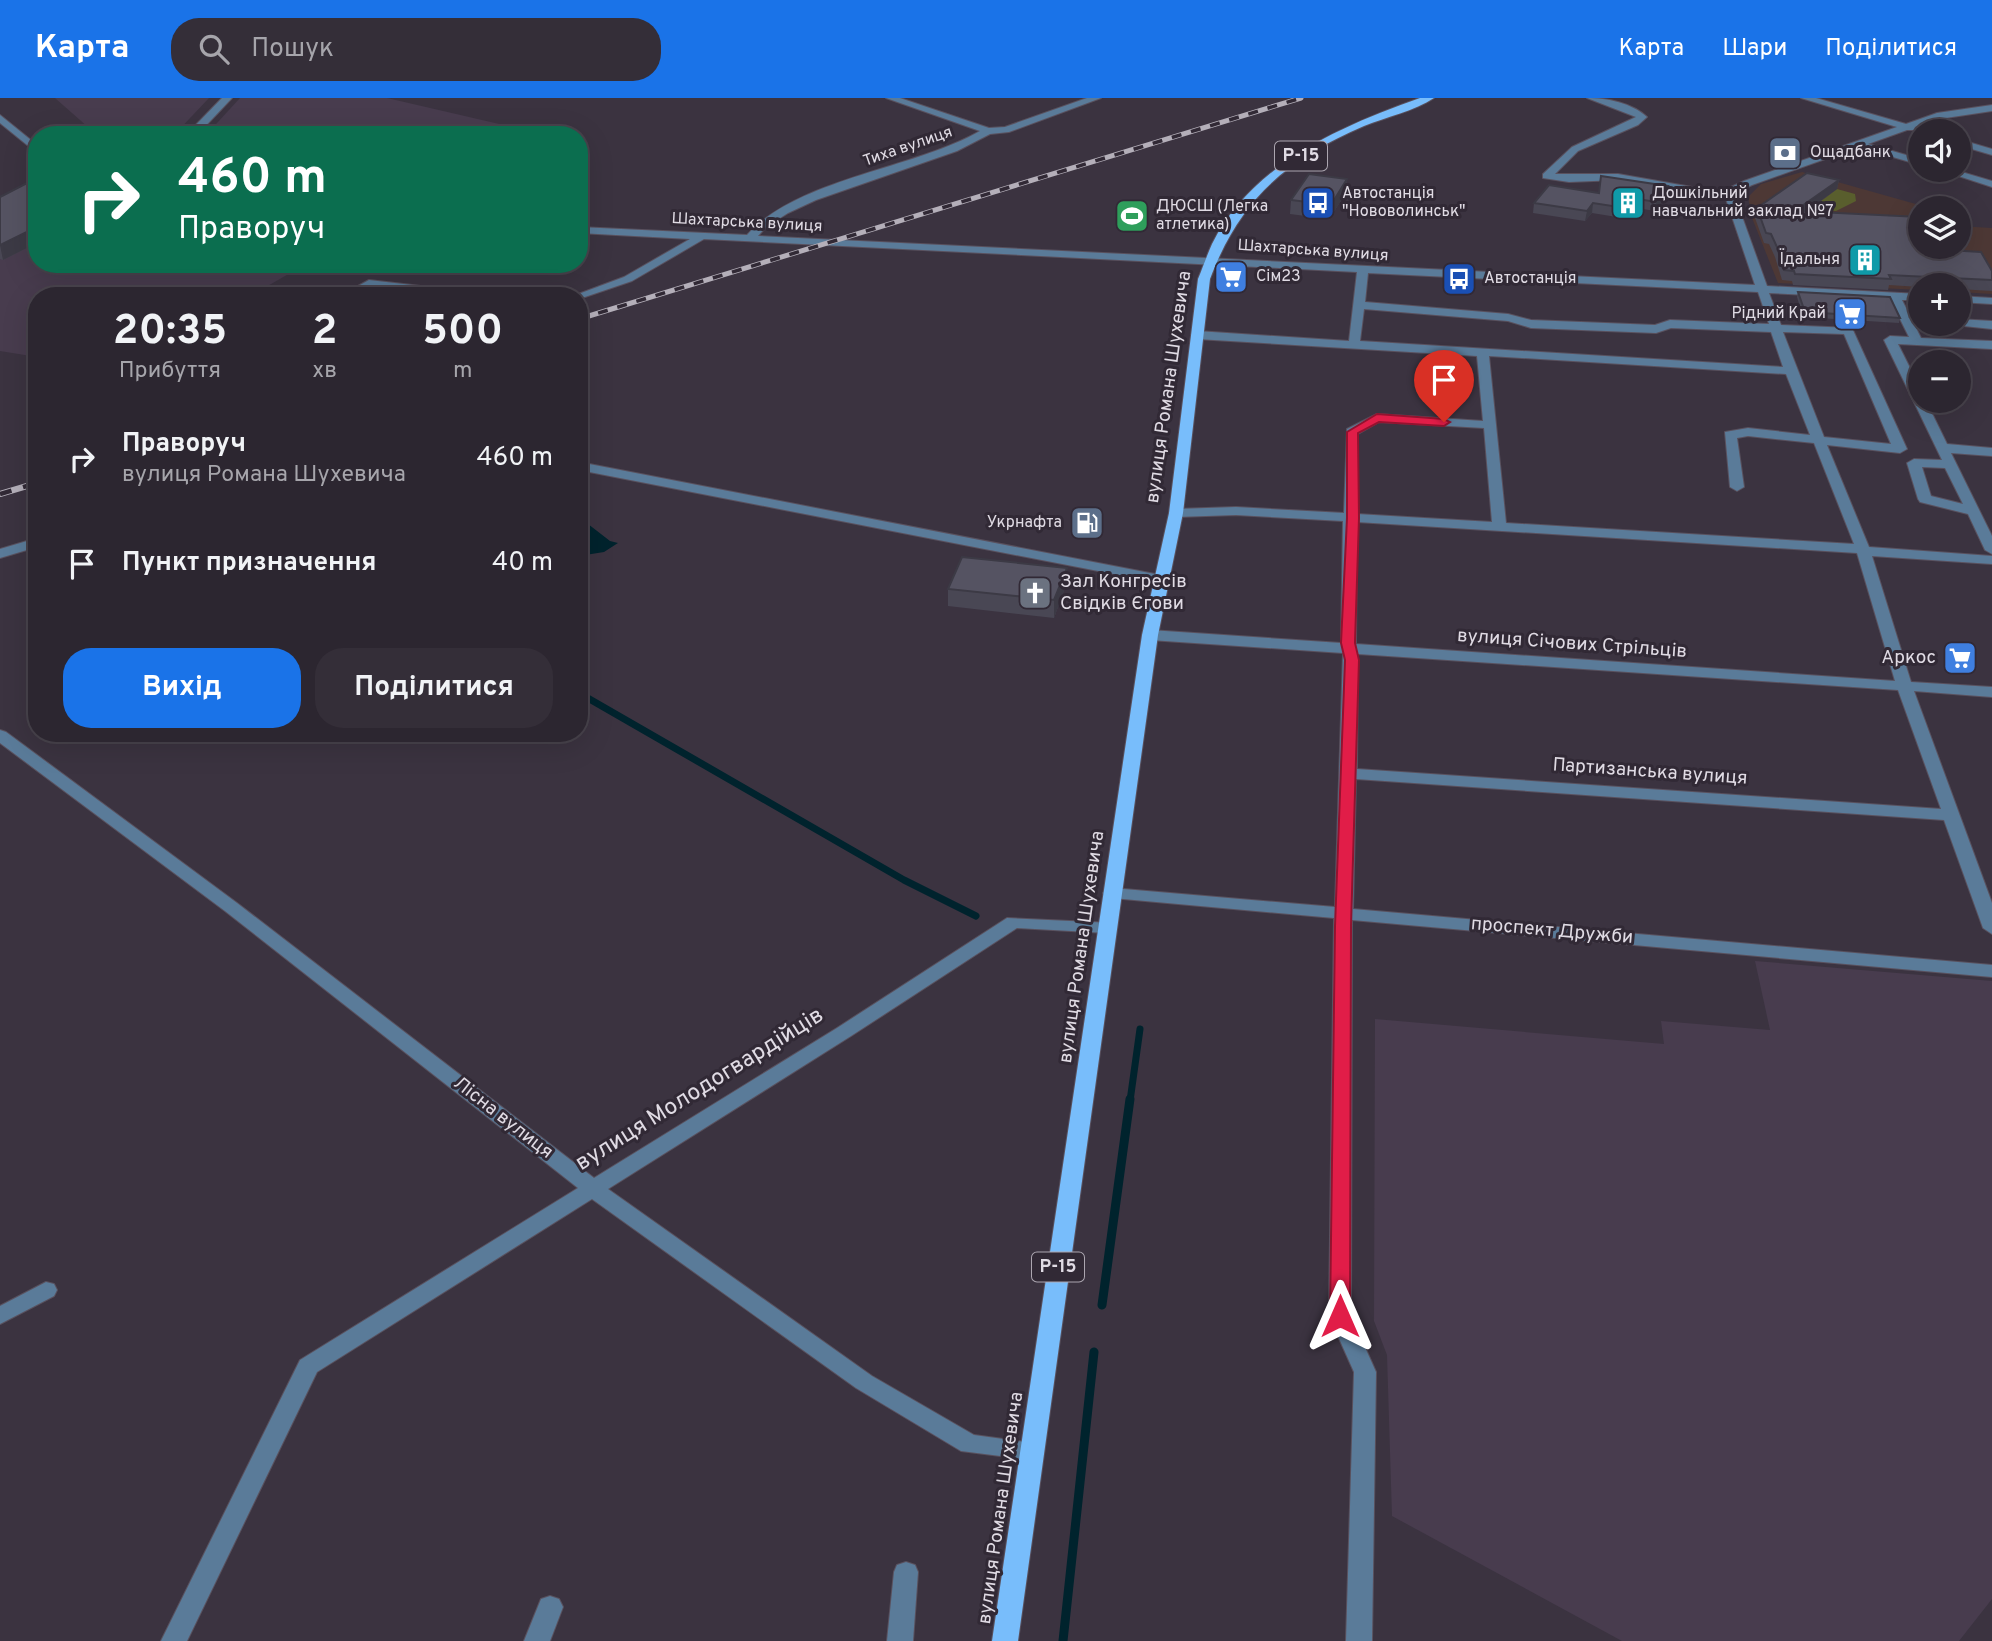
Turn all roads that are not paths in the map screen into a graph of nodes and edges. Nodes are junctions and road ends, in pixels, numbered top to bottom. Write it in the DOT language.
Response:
graph roads {
  1 [pos="227,98"];
  2 [pos="891,98"];
  3 [pos="1096,98"];
  4 [pos="1429,98"];
  5 [pos="1592,98"];
  6 [pos="1806,98"];
  7 [pos="1992,108"];
  8 [pos="0,118"];
  9 [pos="1929,119"];
  10 [pos="200,126"];
  11 [pos="1908,127"];
  12 [pos="988,131"];
  13 [pos="28,142"];
  14 [pos="1862,145"];
  15 [pos="1971,146"];
  16 [pos="1992,152"];
  17 [pos="1908,158"];
  18 [pos="1971,178"];
  19 [pos="1992,184"];
  20 [pos="1730,197"];
  21 [pos="588,230"];
  22 [pos="702,236"];
  23 [pos="749,239"];
  24 [pos="1209,260"];
  25 [pos="1363,270"];
  26 [pos="362,287"];
  27 [pos="403,287"];
  28 [pos="1762,290"];
  29 [pos="588,294"];
  30 [pos="1894,296"];
  31 [pos="1908,297"];
  32 [pos="1971,300"];
  33 [pos="1992,301"];
  34 [pos="1359,305"];
  35 [pos="1908,313"];
  36 [pos="1971,324"];
  37 [pos="1992,325"];
  38 [pos="1776,327"];
  39 [pos="1197,335"];
  40 [pos="1916,336"];
  41 [pos="1917,341"];
  42 [pos="1354,345"];
  43 [pos="1992,345"];
  44 [pos="1483,354"];
  45 [pos="1791,371"];
  46 [pos="1489,425"];
  47 [pos="1820,442"];
  48 [pos="1942,448"];
  49 [pos="1992,452"];
  50 [pos="1950,464"];
  51 [pos="588,468"];
  52 [pos="1737,487"];
  53 [pos="1973,511"];
  54 [pos="1175,513"];
  55 [pos="1353,518"];
  56 [pos="1499,526"];
  57 [pos="1990,543"];
  58 [pos="28,545"];
  59 [pos="1863,549"];
  60 [pos="0,554"];
  61 [pos="1992,560"];
  62 [pos="1160,579"];
  63 [pos="1150,635"];
  64 [pos="1351,649"];
  65 [pos="1906,685"];
  66 [pos="1992,692"];
  67 [pos="0,735"];
  68 [pos="1346,773"];
  69 [pos="1951,815"];
  70 [pos="1112,893"];
  71 [pos="1985,894"];
  72 [pos="1343,912"];
  73 [pos="1107,927"];
  74 [pos="1992,928"];
  75 [pos="1992,971"];
  76 [pos="592,1188"];
  77 [pos="46,1290"];
  78 [pos="0,1317"];
  79 [pos="1032,1451"];
  80 [pos="906,1572"];
  81 [pos="550,1607"];
  82 [pos="174,1641"];
  83 [pos="537,1641"];
  84 [pos="900,1641"];
  85 [pos="1005,1641"];
  86 [pos="1359,1641"];
  1 -- 10 [label="street"];
  2 -- 12 [label="street, Тиха вулиця"];
  3 -- 12 [label="street"];
  4 -- 24 [label="main road, Р-15"];
  5 -- 20 [label="street"];
  6 -- 11 [label="street"];
  7 -- 9 [label="street"];
  8 -- 13 [label="street"];
  11 -- 14 [label="street"];
  12 -- 23 [label="street, Тиха вулиця"];
  14 -- 17 [label="street"];
  14 -- 20 [label="street"];
  15 -- 16 [label="street"];
  18 -- 19 [label="street"];
  20 -- 28 [label="street"];
  21 -- 22 [label="street, Шахтарська вулиця"];
  22 -- 23 [label="street, Шахтарська вулиця"];
  22 -- 29 [label="street"];
  23 -- 24 [label="street, Шахтарська вулиця"];
  24 -- 25 [label="street, Шахтарська вулиця"];
  24 -- 39 [label="main road, вулиця Романа Шухевича / Р-15"];
  25 -- 28 [label="street, Шахтарська вулиця"];
  25 -- 34 [label="street"];
  26 -- 27 [label="street"];
  28 -- 30 [label="street, Шахтарська вулиця"];
  28 -- 38 [label="street"];
  30 -- 31 [label="street, Шахтарська вулиця"];
  30 -- 35 [label="street"];
  32 -- 33 [label="street"];
  34 -- 38 [label="street"];
  34 -- 42 [label="street"];
  36 -- 37 [label="street"];
  38 -- 45 [label="street"];
  38 -- 47 [label="street"];
  39 -- 42 [label="street"];
  39 -- 54 [label="main road, вулиця Романа Шухевича / Р-15"];
  40 -- 41 [label="street"];
  41 -- 43 [label="street"];
  41 -- 48 [label="street"];
  42 -- 44 [label="street"];
  44 -- 45 [label="street"];
  44 -- 46 [label="street"];
  45 -- 47 [label="street"];
  46 -- 55 [label="street"];
  46 -- 56 [label="street"];
  47 -- 52 [label="street"];
  47 -- 59 [label="street"];
  48 -- 49 [label="street"];
  48 -- 50 [label="street"];
  50 -- 53 [label="street"];
  50 -- 53 [label="street"];
  51 -- 62 [label="street"];
  53 -- 57 [label="street"];
  54 -- 55 [label="street"];
  54 -- 62 [label="main road, вулиця Романа Шухевича / Р-15"];
  55 -- 56 [label="street"];
  55 -- 64 [label="street"];
  56 -- 59 [label="street"];
  58 -- 60 [label="street"];
  59 -- 61 [label="street"];
  59 -- 65 [label="street"];
  62 -- 63 [label="main road, вулиця Романа Шухевича / Р-15"];
  63 -- 64 [label="street, вулиця Січових Стрільців"];
  63 -- 70 [label="main road, вулиця Романа Шухевича / Р-15"];
  64 -- 65 [label="street, вулиця Січових Стрільців"];
  64 -- 68 [label="street"];
  65 -- 66 [label="street, вулиця Січових Стрільців"];
  65 -- 69 [label="street"];
  67 -- 76 [label="street, Лісна вулиця"];
  68 -- 69 [label="street, Партизанська вулиця"];
  68 -- 72 [label="street"];
  69 -- 71 [label="street"];
  70 -- 72 [label="street, проспект Дружби"];
  70 -- 73 [label="main road, вулиця Романа Шухевича / Р-15"];
  71 -- 74 [label="street"];
  72 -- 75 [label="street, проспект Дружби"];
  72 -- 86 [label="street"];
  73 -- 76 [label="street, вулиця Молодогвардійців"];
  73 -- 79 [label="main road, вулиця Романа Шухевича / Р-15"];
  76 -- 79 [label="street, Лісна вулиця"];
  76 -- 82 [label="street, вулиця Молодогвардійців"];
  77 -- 78 [label="street"];
  79 -- 85 [label="main road, вулиця Романа Шухевича / Р-15"];
  80 -- 84 [label="street"];
  81 -- 83 [label="street"];
}
